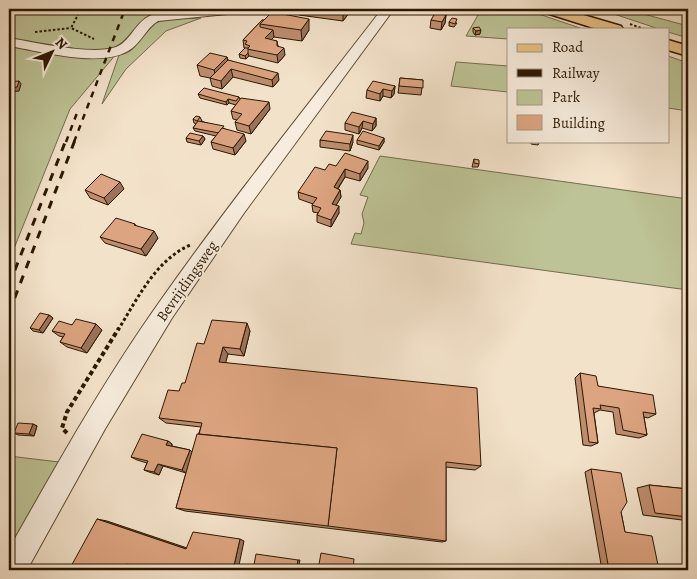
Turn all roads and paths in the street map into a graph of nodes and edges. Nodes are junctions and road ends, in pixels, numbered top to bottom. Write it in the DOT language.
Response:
graph roads {
  1 [pos="81,9"];
  2 [pos="237,9"];
  3 [pos="388,9"];
  4 [pos="548,9"];
  5 [pos="568,9"];
  6 [pos="72,28"];
  7 [pos="612,28"];
  8 [pos="619,28"];
  9 [pos="30,33"];
  10 [pos="9,42"];
  11 [pos="670,46"];
  12 [pos="688,51"];
  13 [pos="89,53"];
  14 [pos="208,250"];
  15 [pos="82,447"];
  16 [pos="12,570"];
  1 -- 6 [label="path"];
  2 -- 13 [label="street"];
  3 -- 14 [label="street, Bevrijdingsweg"];
  4 -- 7 [label="main road"];
  5 -- 8 [label="main road"];
  6 -- 9 [label="path"];
  6 -- 13 [label="path"];
  10 -- 13 [label="street"];
  11 -- 12 [label="main road"];
  14 -- 15 [label="street, Bevrijdingsweg"];
  14 -- 15 [label="path"];
  15 -- 16 [label="street, Bevrijdingsweg"];
}
